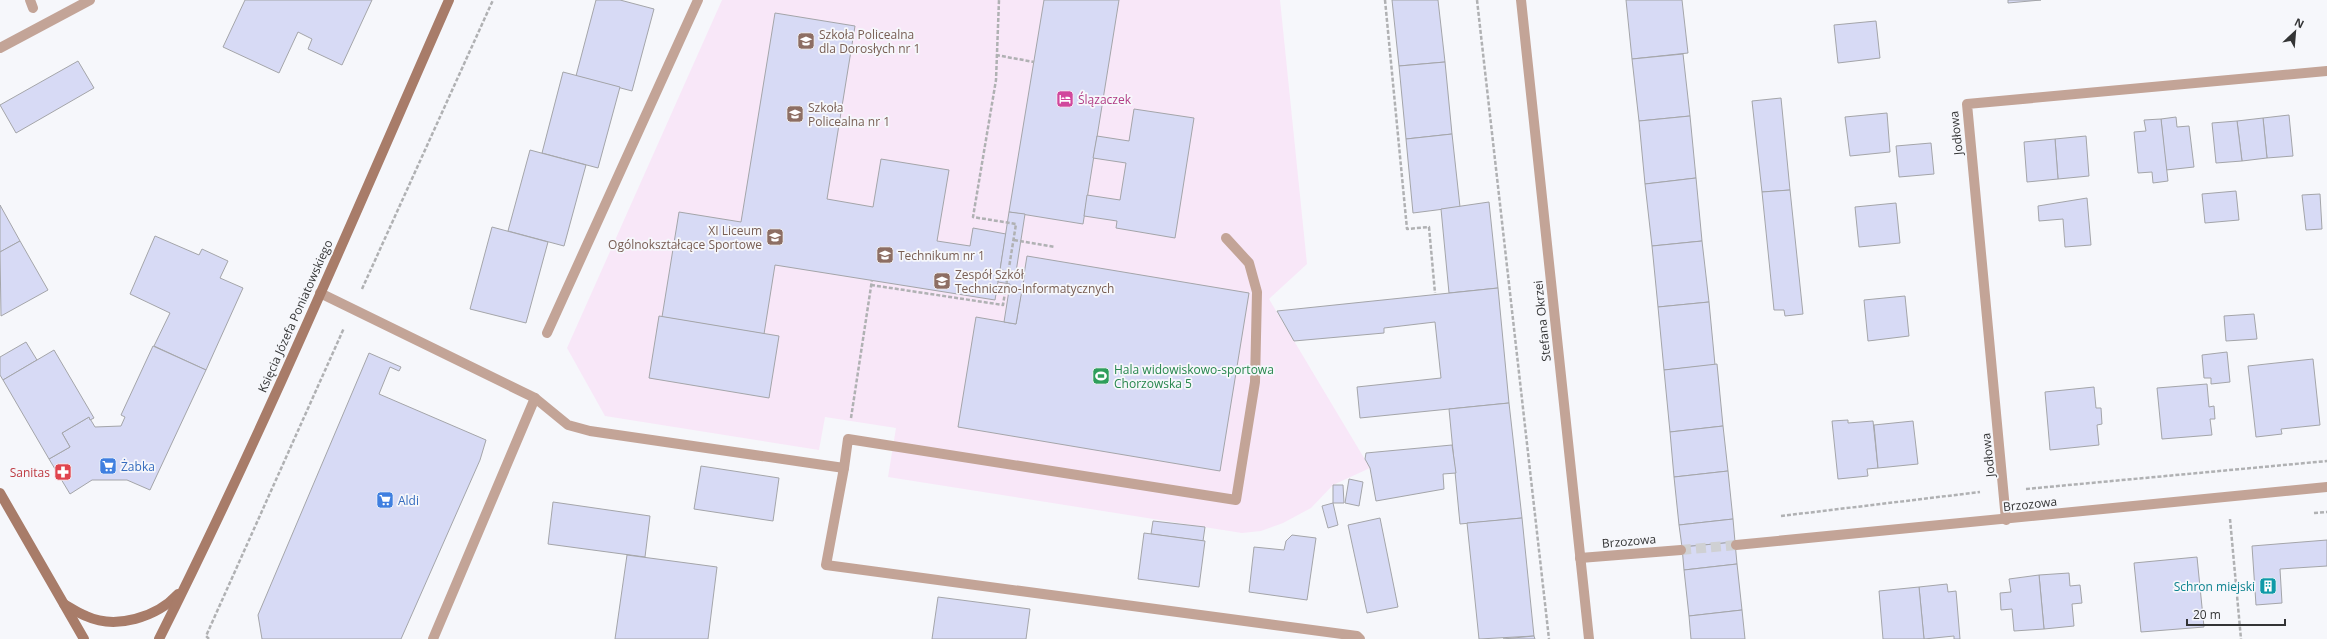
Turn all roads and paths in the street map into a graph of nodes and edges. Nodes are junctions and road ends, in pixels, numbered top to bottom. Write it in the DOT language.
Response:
graph roads {
  1 [pos="90,0"];
  2 [pos="449,0"];
  3 [pos="698,0"];
  4 [pos="999,0"];
  5 [pos="1385,0"];
  6 [pos="1477,0"];
  7 [pos="1521,0"];
  8 [pos="0,48"];
  9 [pos="996,55"];
  10 [pos="1034,62"];
  11 [pos="2327,71"];
  12 [pos="1226,238"];
  13 [pos="1014,240"];
  14 [pos="1055,248"];
  15 [pos="872,280"];
  16 [pos="871,285"];
  17 [pos="1435,292"];
  18 [pos="320,293"];
  19 [pos="547,333"];
  20 [pos="535,398"];
  21 [pos="848,439"];
  22 [pos="2327,460"];
  23 [pos="844,468"];
  24 [pos="2327,487"];
  25 [pos="2023,489"];
  26 [pos="1985,492"];
  27 [pos="0,493"];
  28 [pos="1781,516"];
  29 [pos="2230,519"];
  30 [pos="2006,520"];
  31 [pos="1736,545"];
  32 [pos="1681,550"];
  33 [pos="1580,558"];
  34 [pos="187,584"];
  35 [pos="64,604"];
  36 [pos="206,636"];
  37 [pos="84,639"];
  38 [pos="159,639"];
  39 [pos="209,639"];
  40 [pos="433,639"];
  41 [pos="1360,639"];
  42 [pos="1549,639"];
  43 [pos="1589,639"];
  44 [pos="2241,639"];
  1 -- 8 [label="street"];
  2 -- 18 [label="street, Księcia Józefa Poniatowskiego"];
  3 -- 19 [label="street"];
  4 -- 9 [label="path"];
  5 -- 17 [label="path"];
  6 -- 42 [label="path"];
  7 -- 33 [label="street, Stefana Okrzei"];
  9 -- 10 [label="path"];
  9 -- 13 [label="path"];
  11 -- 30 [label="street, Jodłowa"];
  12 -- 21 [label="street"];
  13 -- 14 [label="path"];
  13 -- 16 [label="path"];
  15 -- 16 [label="path"];
  16 -- 21 [label="path"];
  18 -- 20 [label="street"];
  18 -- 34 [label="street, Księcia Józefa Poniatowskiego"];
  20 -- 23 [label="street"];
  20 -- 40 [label="street"];
  21 -- 23 [label="street"];
  22 -- 25 [label="path"];
  23 -- 41 [label="street"];
  24 -- 30 [label="street, Brzozowa"];
  26 -- 28 [label="path"];
  27 -- 35 [label="street"];
  29 -- 44 [label="path"];
  30 -- 31 [label="street, Brzozowa"];
  32 -- 33 [label="street, Brzozowa"];
  33 -- 43 [label="street, Stefana Okrzei"];
  34 -- 35 [label="street"];
  34 -- 38 [label="street, Księcia Józefa Poniatowskiego"];
  35 -- 37 [label="street"];
  36 -- 39 [label="path"];
}
